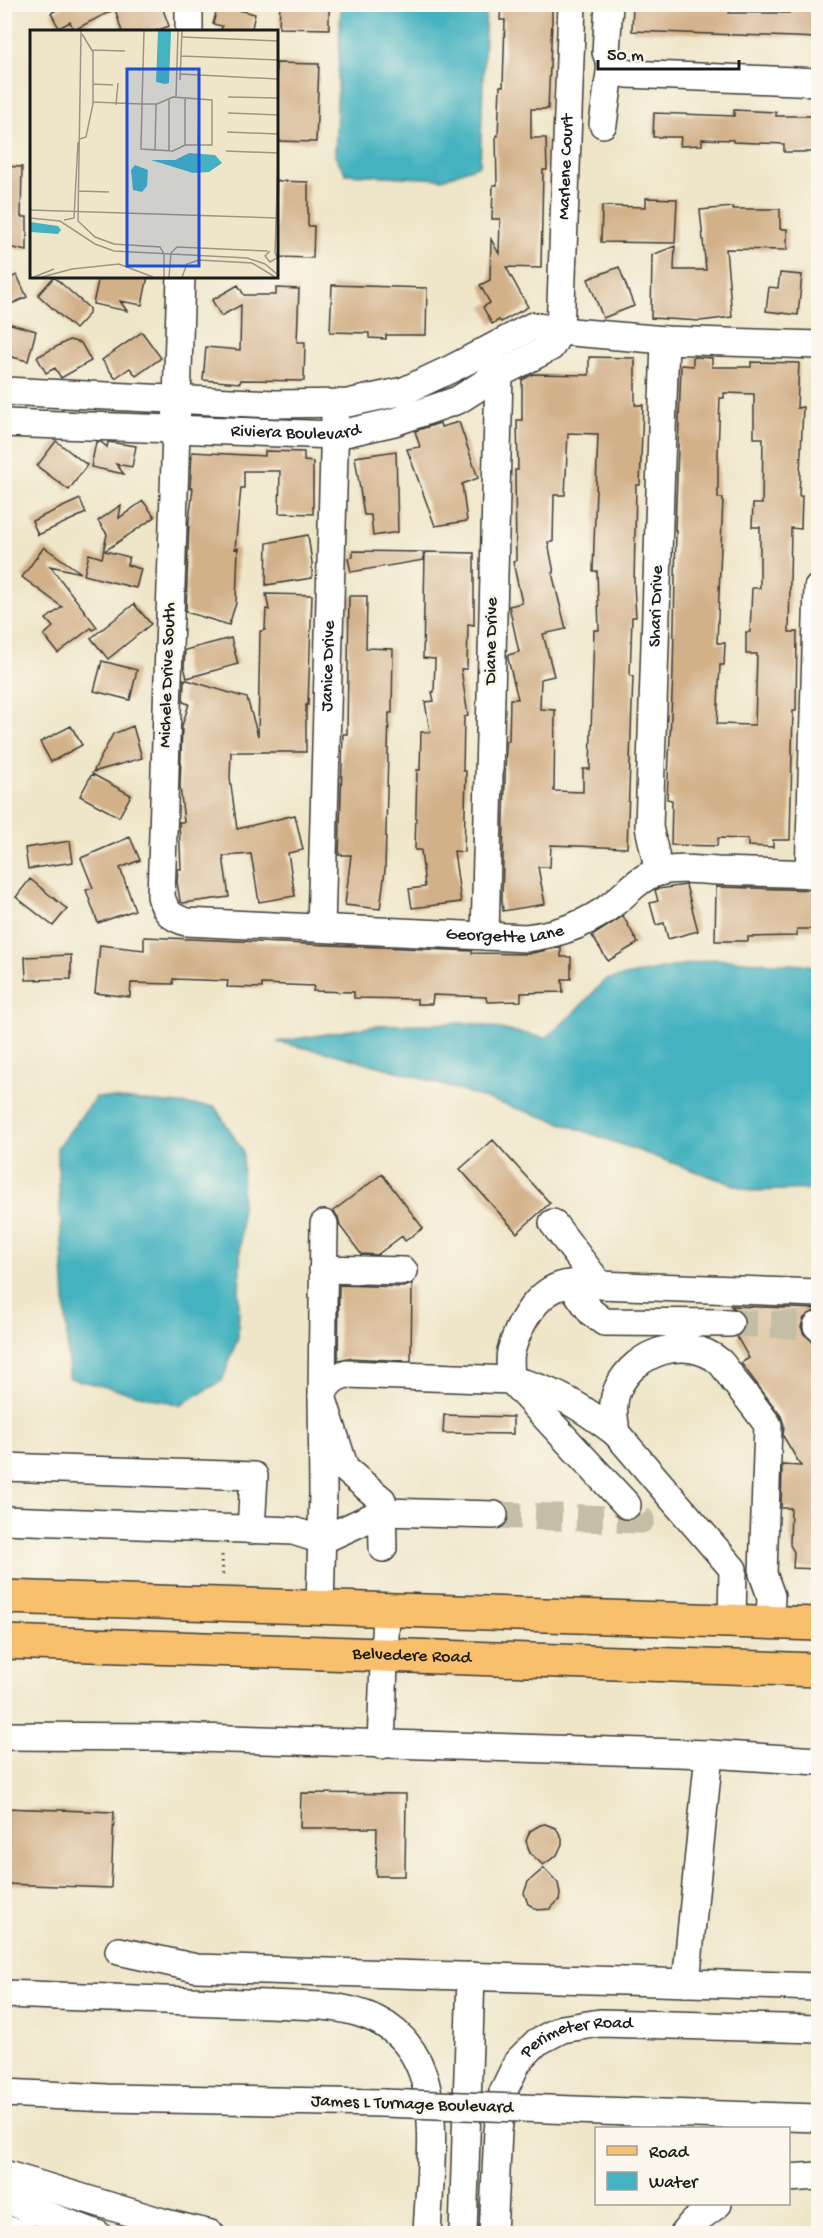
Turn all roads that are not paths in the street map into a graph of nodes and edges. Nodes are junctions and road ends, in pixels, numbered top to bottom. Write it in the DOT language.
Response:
graph roads {
  1 [pos="189,4"];
  2 [pos="572,4"];
  3 [pos="609,4"];
  4 [pos="189,30"];
  5 [pos="611,65"];
  6 [pos="819,82"];
  7 [pos="603,124"];
  8 [pos="181,278"];
  9 [pos="560,332"];
  10 [pos="665,340"];
  11 [pos="819,345"];
  12 [pos="481,353"];
  13 [pos="499,374"];
  14 [pos="4,392"];
  15 [pos="177,399"];
  16 [pos="335,403"];
  17 [pos="4,423"];
  18 [pos="176,429"];
  19 [pos="336,435"];
  20 [pos="819,588"];
  21 [pos="659,872"];
  22 [pos="814,874"];
  23 [pos="173,918"];
  24 [pos="321,928"];
  25 [pos="485,936"];
  26 [pos="553,1223"];
  27 [pos="324,1224"];
  28 [pos="323,1269"];
  29 [pos="404,1271"];
  30 [pos="571,1284"];
  31 [pos="599,1284"];
  32 [pos="819,1293"];
  33 [pos="730,1323"];
  34 [pos="511,1380"];
  35 [pos="322,1396"];
  36 [pos="616,1433"];
  37 [pos="4,1467"];
  38 [pos="627,1505"];
  39 [pos="382,1512"];
  40 [pos="494,1515"];
  41 [pos="4,1520"];
  42 [pos="251,1530"];
  43 [pos="322,1540"];
  44 [pos="383,1548"];
  45 [pos="4,1597"];
  46 [pos="320,1608"];
  47 [pos="386,1610"];
  48 [pos="732,1622"];
  49 [pos="770,1623"];
  50 [pos="819,1624"];
  51 [pos="4,1642"];
  52 [pos="220,1650"];
  53 [pos="385,1654"];
  54 [pos="819,1670"];
  55 [pos="4,1736"];
  56 [pos="381,1745"];
  57 [pos="708,1754"];
  58 [pos="819,1761"];
  59 [pos="119,1951"];
  60 [pos="471,1976"];
  61 [pos="686,1983"];
  62 [pos="819,1987"];
  63 [pos="4,1994"];
  64 [pos="819,2029"];
  65 [pos="4,2093"];
  66 [pos="819,2118"];
  67 [pos="4,2174"];
  68 [pos="819,2176"];
  69 [pos="790,2178"];
  70 [pos="4,2199"];
  71 [pos="717,2205"];
  72 [pos="4,2229"];
  73 [pos="24,2234"];
  74 [pos="97,2234"];
  75 [pos="211,2234"];
  76 [pos="427,2234"];
  77 [pos="463,2234"];
  78 [pos="493,2234"];
  79 [pos="683,2234"];
  1 -- 4 [label="street"];
  2 -- 9 [label="street, Marlene Court"];
  3 -- 5 [label="street"];
  5 -- 6 [label="street"];
  5 -- 7 [label="street"];
  8 -- 15 [label="street, Michele Drive South"];
  9 -- 10 [label="street, Riviera Boulevard"];
  9 -- 12 [label="street, Riviera Boulevard"];
  9 -- 13 [label="street, Riviera Boulevard"];
  10 -- 11 [label="street, Riviera Boulevard"];
  10 -- 21 [label="street, Shari Drive"];
  12 -- 13 [label="street"];
  12 -- 16 [label="street, Riviera Boulevard"];
  13 -- 19 [label="street, Riviera Boulevard"];
  13 -- 25 [label="street, Diane Drive"];
  14 -- 15 [label="street, Riviera Boulevard"];
  15 -- 16 [label="street, Riviera Boulevard"];
  15 -- 18 [label="street, Michele Drive South"];
  16 -- 19 [label="street, Janice Drive"];
  17 -- 18 [label="street, Riviera Boulevard"];
  18 -- 19 [label="street, Riviera Boulevard"];
  18 -- 23 [label="street, Michele Drive South"];
  19 -- 24 [label="street, Janice Drive"];
  20 -- 22 [label="street"];
  21 -- 22 [label="street, Georgette Lane"];
  21 -- 25 [label="street, Georgette Lane"];
  23 -- 24 [label="street, Georgette Lane"];
  24 -- 25 [label="street, Georgette Lane"];
  26 -- 31 [label="street"];
  27 -- 28 [label="street"];
  28 -- 29 [label="street"];
  28 -- 35 [label="street"];
  30 -- 31 [label="street"];
  30 -- 33 [label="street"];
  30 -- 34 [label="street"];
  31 -- 32 [label="street"];
  34 -- 35 [label="street"];
  34 -- 36 [label="street"];
  34 -- 38 [label="street"];
  35 -- 39 [label="street"];
  35 -- 43 [label="street"];
  36 -- 48 [label="street"];
  36 -- 49 [label="street"];
  37 -- 42 [label="street"];
  39 -- 40 [label="street"];
  39 -- 43 [label="street"];
  39 -- 44 [label="street"];
  41 -- 42 [label="street"];
  42 -- 43 [label="street"];
  43 -- 46 [label="street"];
  45 -- 46 [label="main road"];
  46 -- 47 [label="main road"];
  46 -- 52 [label="main road"];
  47 -- 48 [label="main road"];
  47 -- 53 [label="street"];
  48 -- 49 [label="main road"];
  49 -- 50 [label="main road"];
  51 -- 52 [label="main road, Belvedere Road"];
  52 -- 53 [label="main road, Belvedere Road"];
  53 -- 54 [label="main road, Belvedere Road"];
  53 -- 56 [label="street"];
  55 -- 56 [label="street"];
  56 -- 57 [label="street"];
  57 -- 58 [label="street"];
  57 -- 61 [label="street"];
  59 -- 60 [label="street"];
  60 -- 61 [label="street"];
  60 -- 77 [label="street"];
  61 -- 62 [label="street"];
  63 -- 76 [label="street"];
  64 -- 78 [label="street, Perimeter Road"];
  65 -- 66 [label="street, James L Turnage Boulevard, bridge"];
  67 -- 75 [label="street"];
  68 -- 69 [label="street"];
  70 -- 74 [label="street"];
  71 -- 79 [label="street"];
  72 -- 73 [label="street"];
}
